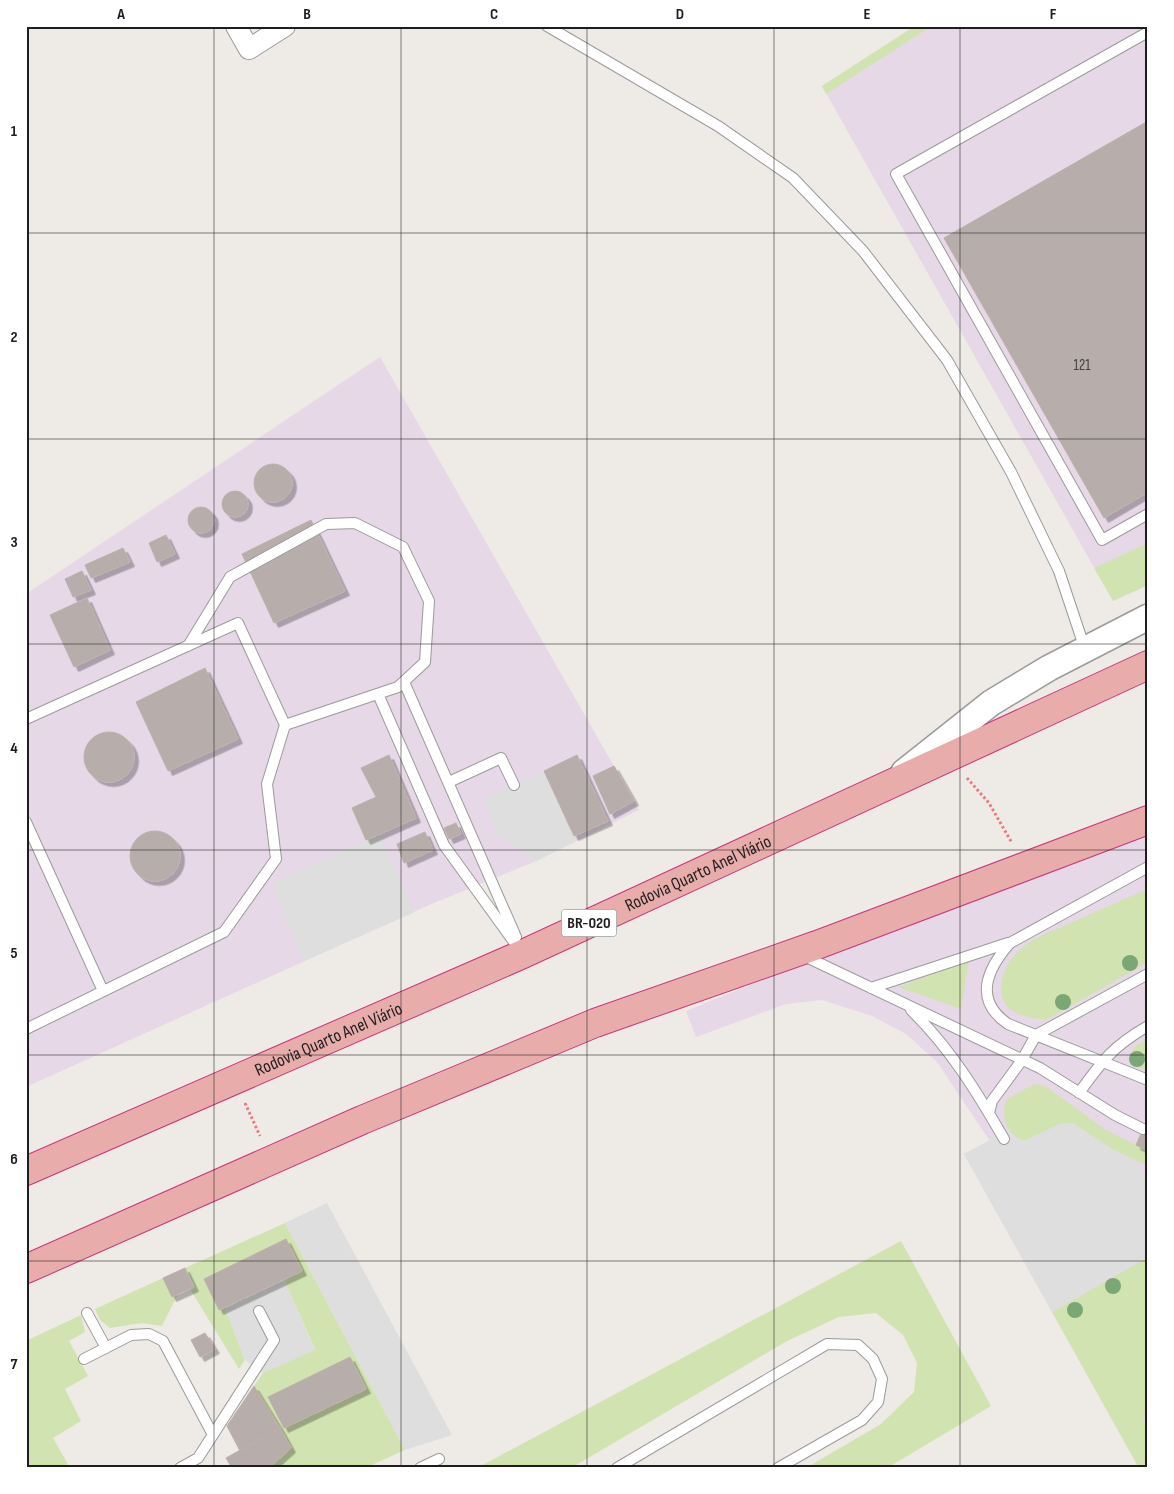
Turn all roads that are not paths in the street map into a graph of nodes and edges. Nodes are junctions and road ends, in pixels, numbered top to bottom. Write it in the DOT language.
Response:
graph roads {
  1 [pos="236,26"];
  2 [pos="285,26"];
  3 [pos="547,26"];
  4 [pos="1148,32"];
  5 [pos="1148,514"];
  6 [pos="1148,617"];
  7 [pos="188,646"];
  8 [pos="1085,649"];
  9 [pos="1148,665"];
  10 [pos="404,682"];
  11 [pos="378,694"];
  12 [pos="26,719"];
  13 [pos="285,725"];
  14 [pos="449,782"];
  15 [pos="514,785"];
  16 [pos="887,786"];
  17 [pos="1148,820"];
  18 [pos="26,822"];
  19 [pos="1148,866"];
  20 [pos="1010,943"];
  21 [pos="796,953"];
  22 [pos="523,954"];
  23 [pos="1148,974"];
  24 [pos="871,988"];
  25 [pos="103,991"];
  26 [pos="905,1004"];
  27 [pos="1148,1026"];
  28 [pos="26,1029"];
  29 [pos="1036,1035"];
  30 [pos="1022,1060"];
  31 [pos="1102,1062"];
  32 [pos="1148,1080"];
  33 [pos="1079,1093"];
  34 [pos="989,1113"];
  35 [pos="1143,1129"];
  36 [pos="1004,1139"];
  37 [pos="26,1171"];
  38 [pos="26,1269"];
  39 [pos="259,1311"];
  40 [pos="87,1313"];
  41 [pos="106,1348"];
  42 [pos="84,1359"];
  43 [pos="213,1434"];
  44 [pos="439,1459"];
  45 [pos="180,1468"];
  46 [pos="420,1468"];
  47 [pos="617,1468"];
  48 [pos="778,1468"];
  1 -- 2 [label="street"];
  3 -- 8 [label="lane"];
  4 -- 5 [label="lane"];
  6 -- 8 [label="street"];
  7 -- 10 [label="lane"];
  7 -- 12 [label="lane"];
  7 -- 13 [label="lane"];
  8 -- 16 [label="street"];
  9 -- 16 [label="highway, Rodovia Quarto Anel Viário / BR-020"];
  10 -- 11 [label="lane"];
  10 -- 14 [label="lane"];
  11 -- 13 [label="lane"];
  11 -- 22 [label="lane"];
  13 -- 25 [label="lane"];
  14 -- 15 [label="lane"];
  14 -- 22 [label="lane"];
  16 -- 22 [label="highway, Rodovia Quarto Anel Viário / BR-020"];
  17 -- 21 [label="highway"];
  18 -- 25 [label="lane"];
  19 -- 20 [label="lane"];
  20 -- 24 [label="lane"];
  20 -- 29 [label="lane"];
  21 -- 24 [label="lane"];
  21 -- 38 [label="highway"];
  22 -- 37 [label="highway, Rodovia Quarto Anel Viário / BR-020"];
  23 -- 29 [label="lane"];
  24 -- 26 [label="lane"];
  25 -- 28 [label="lane"];
  26 -- 30 [label="lane"];
  26 -- 34 [label="lane"];
  27 -- 31 [label="lane"];
  29 -- 30 [label="lane"];
  29 -- 31 [label="lane"];
  30 -- 33 [label="lane"];
  30 -- 34 [label="lane"];
  31 -- 32 [label="lane"];
  31 -- 33 [label="lane"];
  33 -- 35 [label="lane"];
  34 -- 36 [label="lane"];
  39 -- 43 [label="lane"];
  40 -- 41 [label="lane"];
  41 -- 42 [label="lane"];
  41 -- 43 [label="lane"];
  43 -- 45 [label="lane"];
  44 -- 46 [label="lane"];
  47 -- 48 [label="lane"];
}
